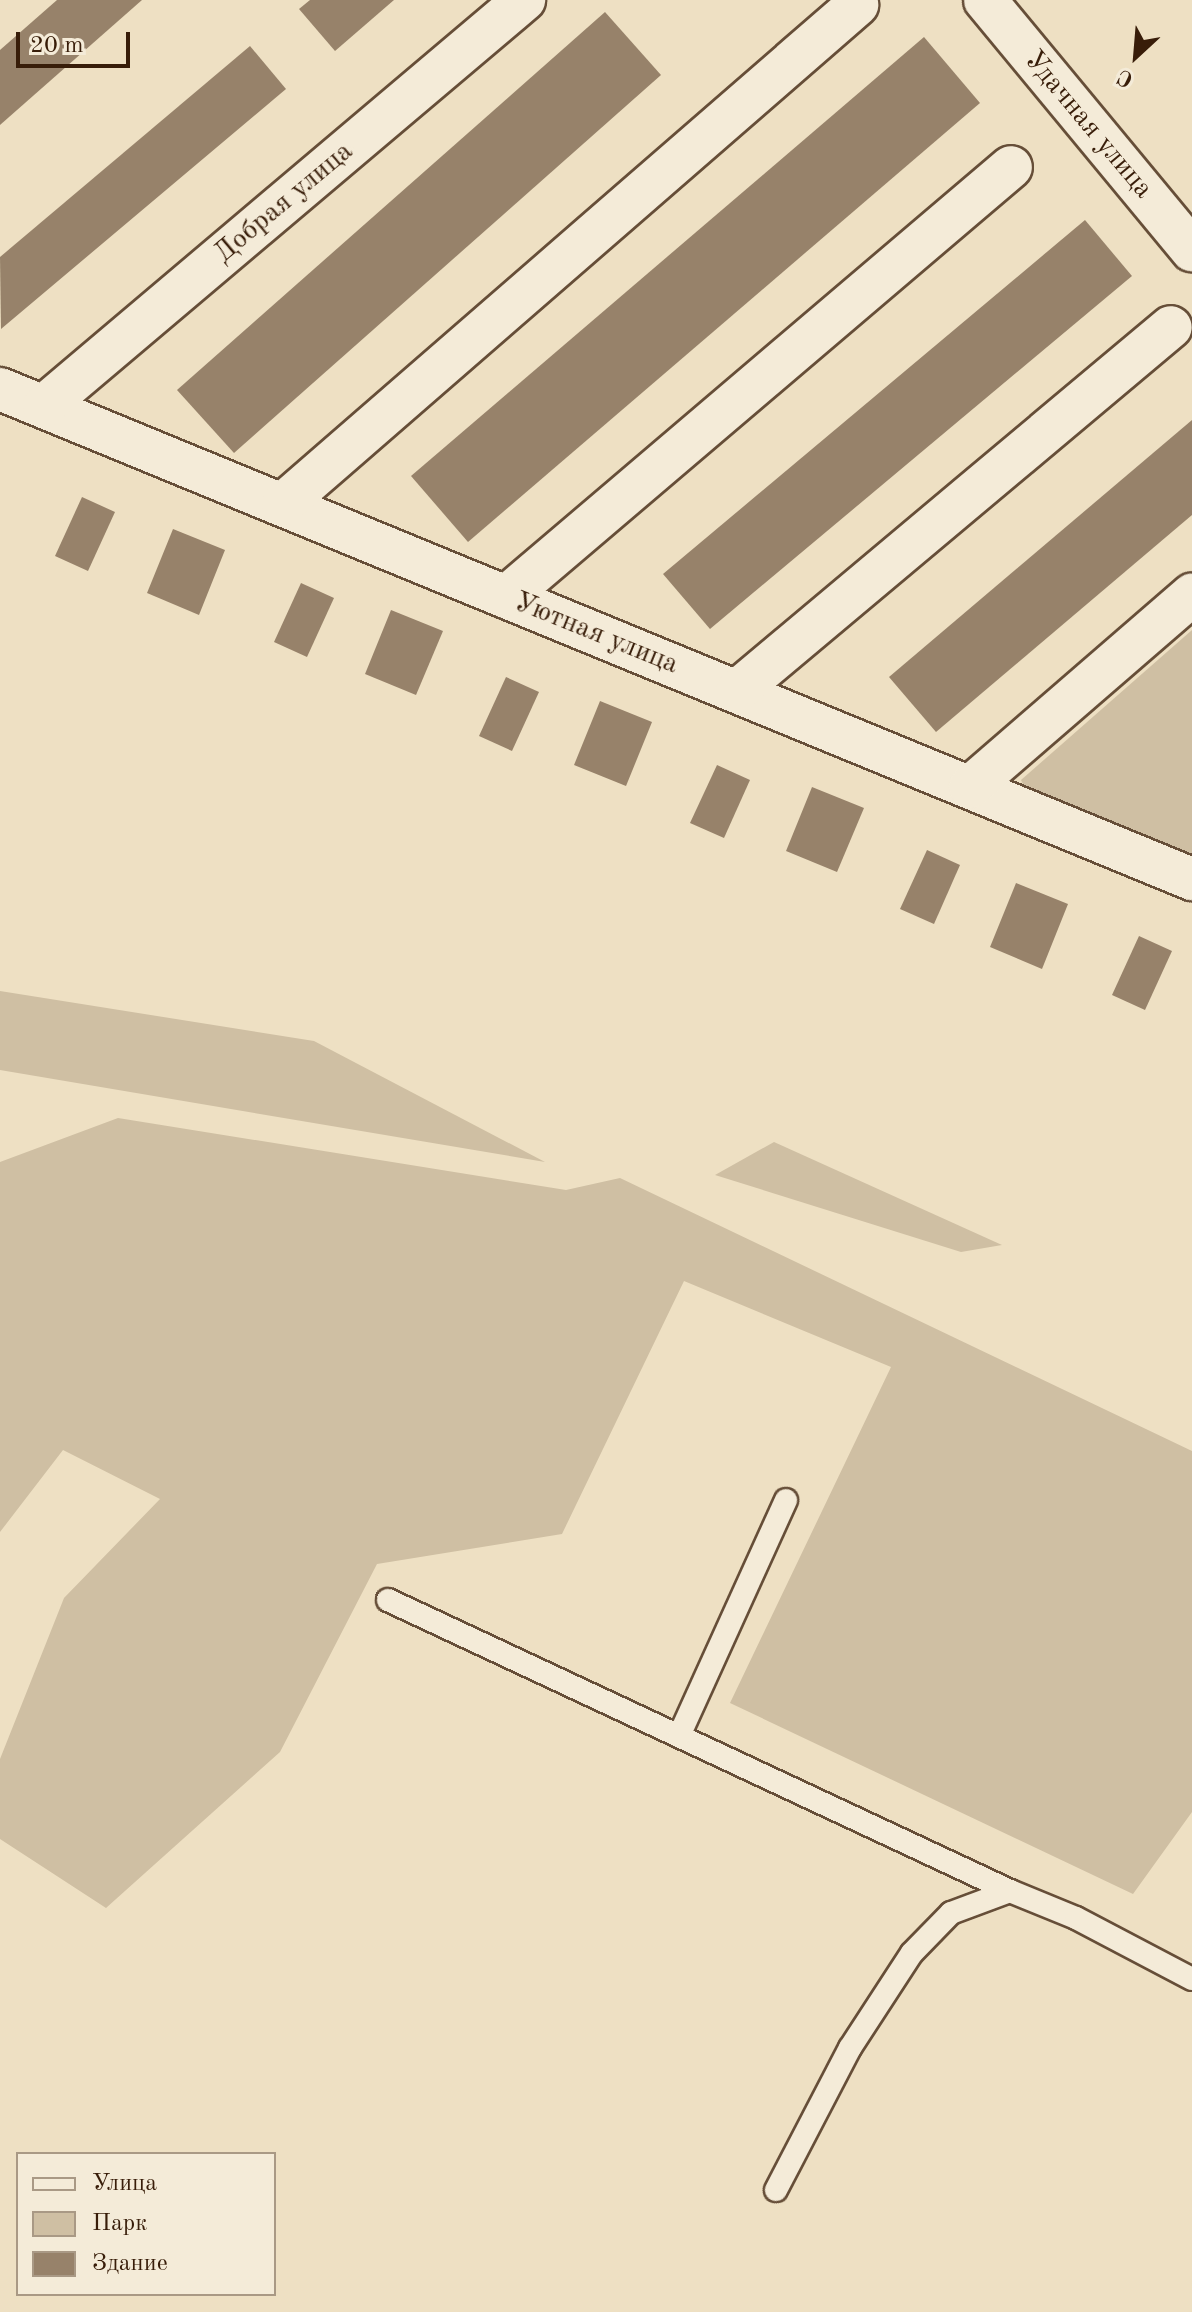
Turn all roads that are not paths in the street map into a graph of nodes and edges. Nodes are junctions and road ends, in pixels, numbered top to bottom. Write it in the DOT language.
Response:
graph roads {
  1 [pos="524,0"];
  2 [pos="985,0"];
  3 [pos="857,5"];
  4 [pos="1011,167"];
  5 [pos="1192,250"];
  6 [pos="1171,327"];
  7 [pos="0,389"];
  8 [pos="44,406"];
  9 [pos="283,504"];
  10 [pos="1192,595"];
  11 [pos="506,597"];
  12 [pos="737,691"];
  13 [pos="970,787"];
  14 [pos="1192,879"];
  15 [pos="786,1500"];
  16 [pos="388,1600"];
  17 [pos="679,1736"];
  18 [pos="1010,1891"];
  19 [pos="1192,1979"];
  20 [pos="776,2190"];
  1 -- 8 [label="street, Добрая улица"];
  2 -- 5 [label="street, Удачная улица"];
  3 -- 9 [label="street"];
  4 -- 11 [label="street"];
  6 -- 12 [label="street"];
  7 -- 8 [label="street, Уютная улица"];
  8 -- 9 [label="street, Уютная улица"];
  9 -- 11 [label="street, Уютная улица"];
  10 -- 13 [label="street"];
  11 -- 12 [label="street, Уютная улица"];
  12 -- 13 [label="street, Уютная улица"];
  13 -- 14 [label="street, Уютная улица"];
  15 -- 17 [label="lane"];
  16 -- 17 [label="lane"];
  17 -- 18 [label="lane"];
  18 -- 19 [label="lane"];
  18 -- 20 [label="lane"];
}
